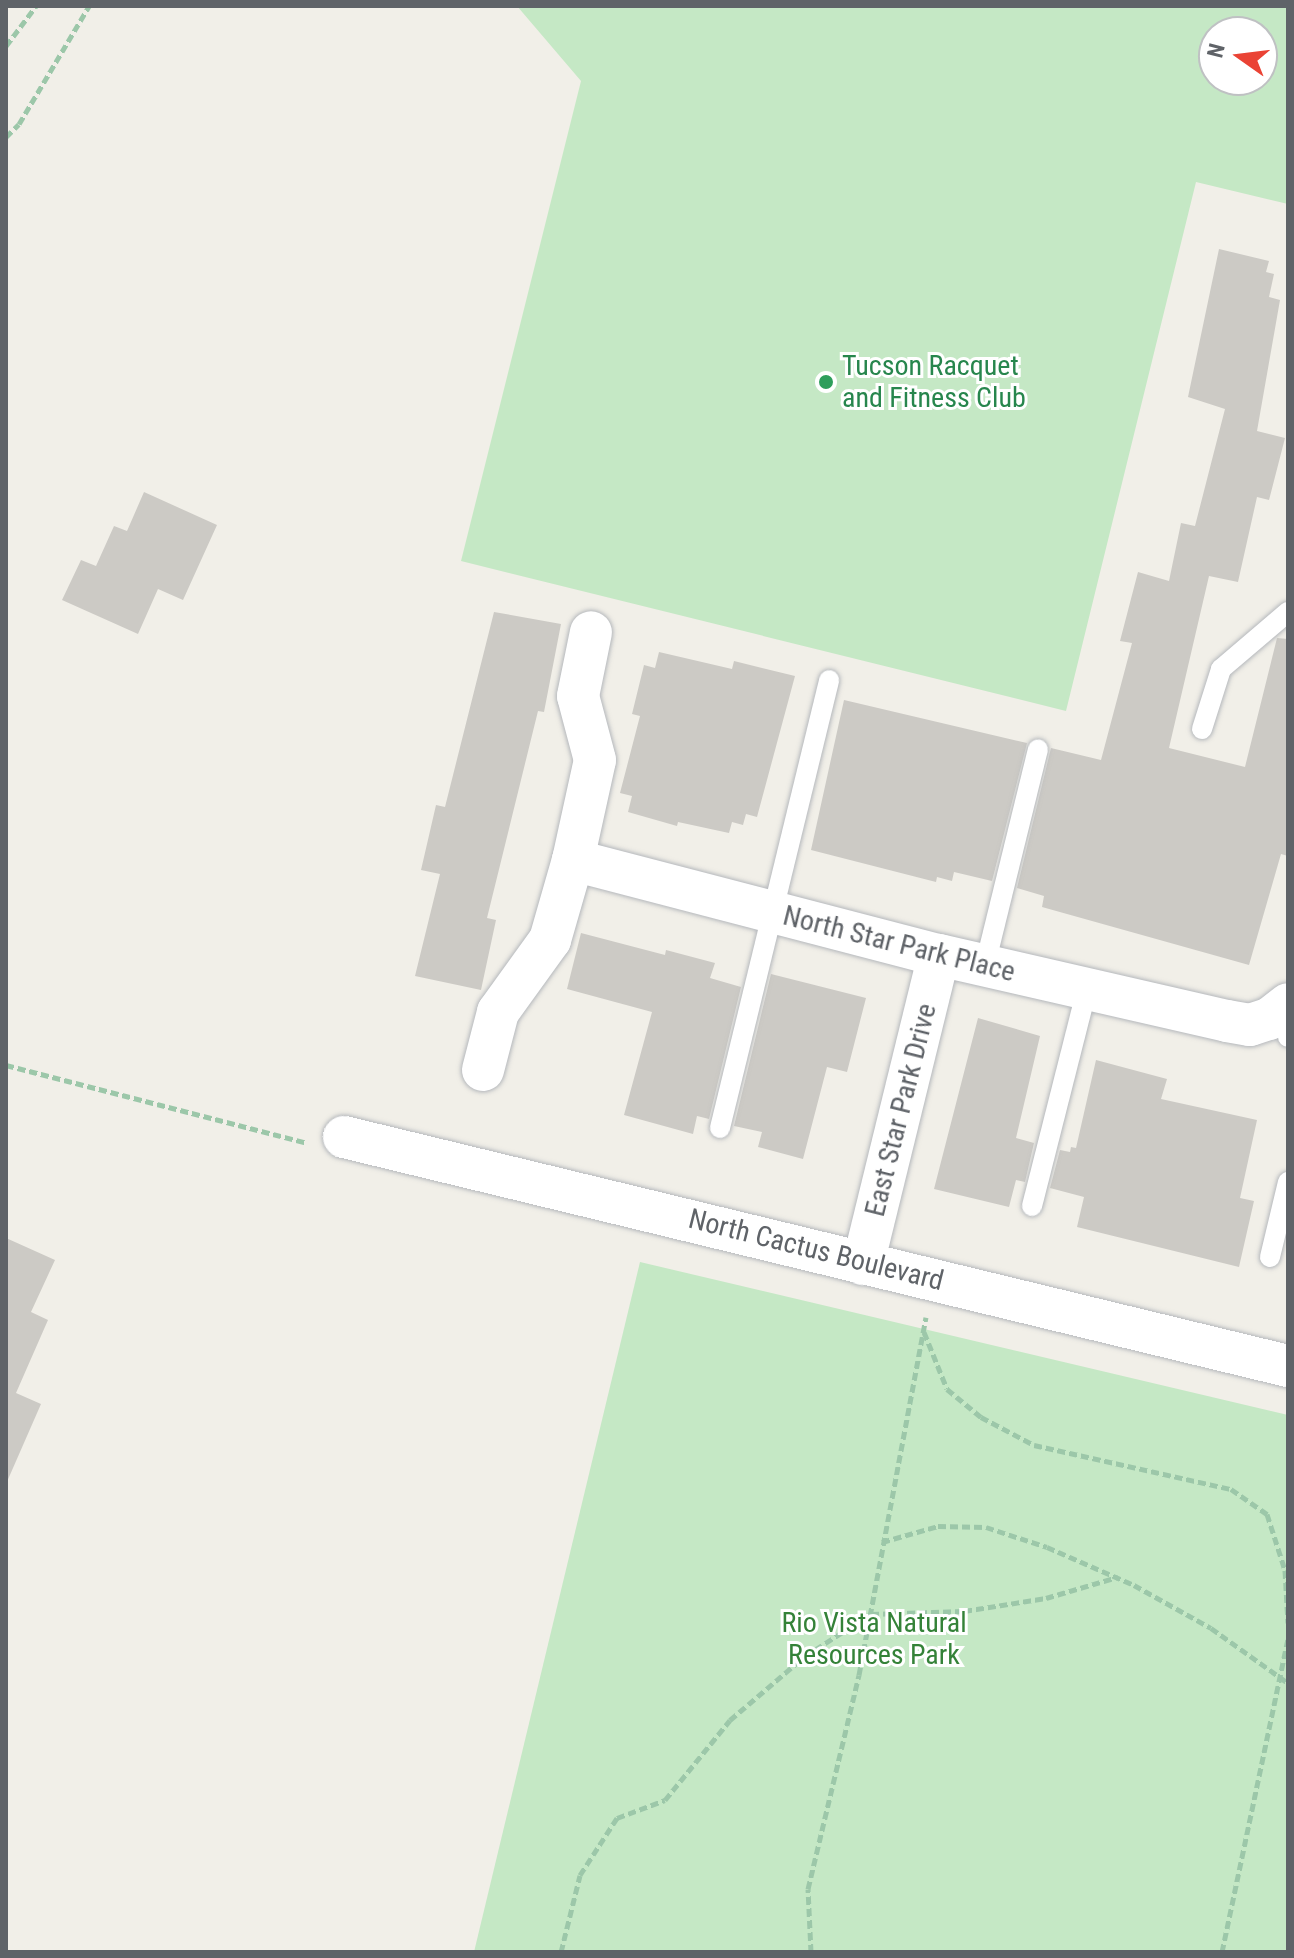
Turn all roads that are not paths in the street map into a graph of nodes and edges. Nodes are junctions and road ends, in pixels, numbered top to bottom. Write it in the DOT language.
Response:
graph roads {
  1 [pos="1288,612"];
  2 [pos="591,632"];
  3 [pos="829,680"];
  4 [pos="1202,729"];
  5 [pos="1038,749"];
  6 [pos="573,860"];
  7 [pos="771,913"];
  8 [pos="939,955"];
  9 [pos="985,965"];
  10 [pos="1087,988"];
  11 [pos="1285,1021"];
  12 [pos="483,1070"];
  13 [pos="720,1128"];
  14 [pos="344,1137"];
  15 [pos="1288,1182"];
  16 [pos="1032,1206"];
  17 [pos="1270,1257"];
  18 [pos="863,1264"];
  19 [pos="1288,1366"];
  1 -- 4 [label="lane"];
  2 -- 6 [label="street"];
  3 -- 7 [label="lane"];
  5 -- 9 [label="lane"];
  6 -- 7 [label="street, North Star Park Place"];
  6 -- 12 [label="street"];
  7 -- 8 [label="street, North Star Park Place"];
  7 -- 13 [label="lane"];
  8 -- 9 [label="street, North Star Park Place"];
  8 -- 18 [label="street, East Star Park Drive"];
  9 -- 10 [label="street, North Star Park Place"];
  10 -- 11 [label="street, North Star Park Place"];
  10 -- 16 [label="lane"];
  14 -- 18 [label="street, North Cactus Boulevard"];
  15 -- 17 [label="lane"];
  18 -- 19 [label="street, North Cactus Boulevard"];
}
